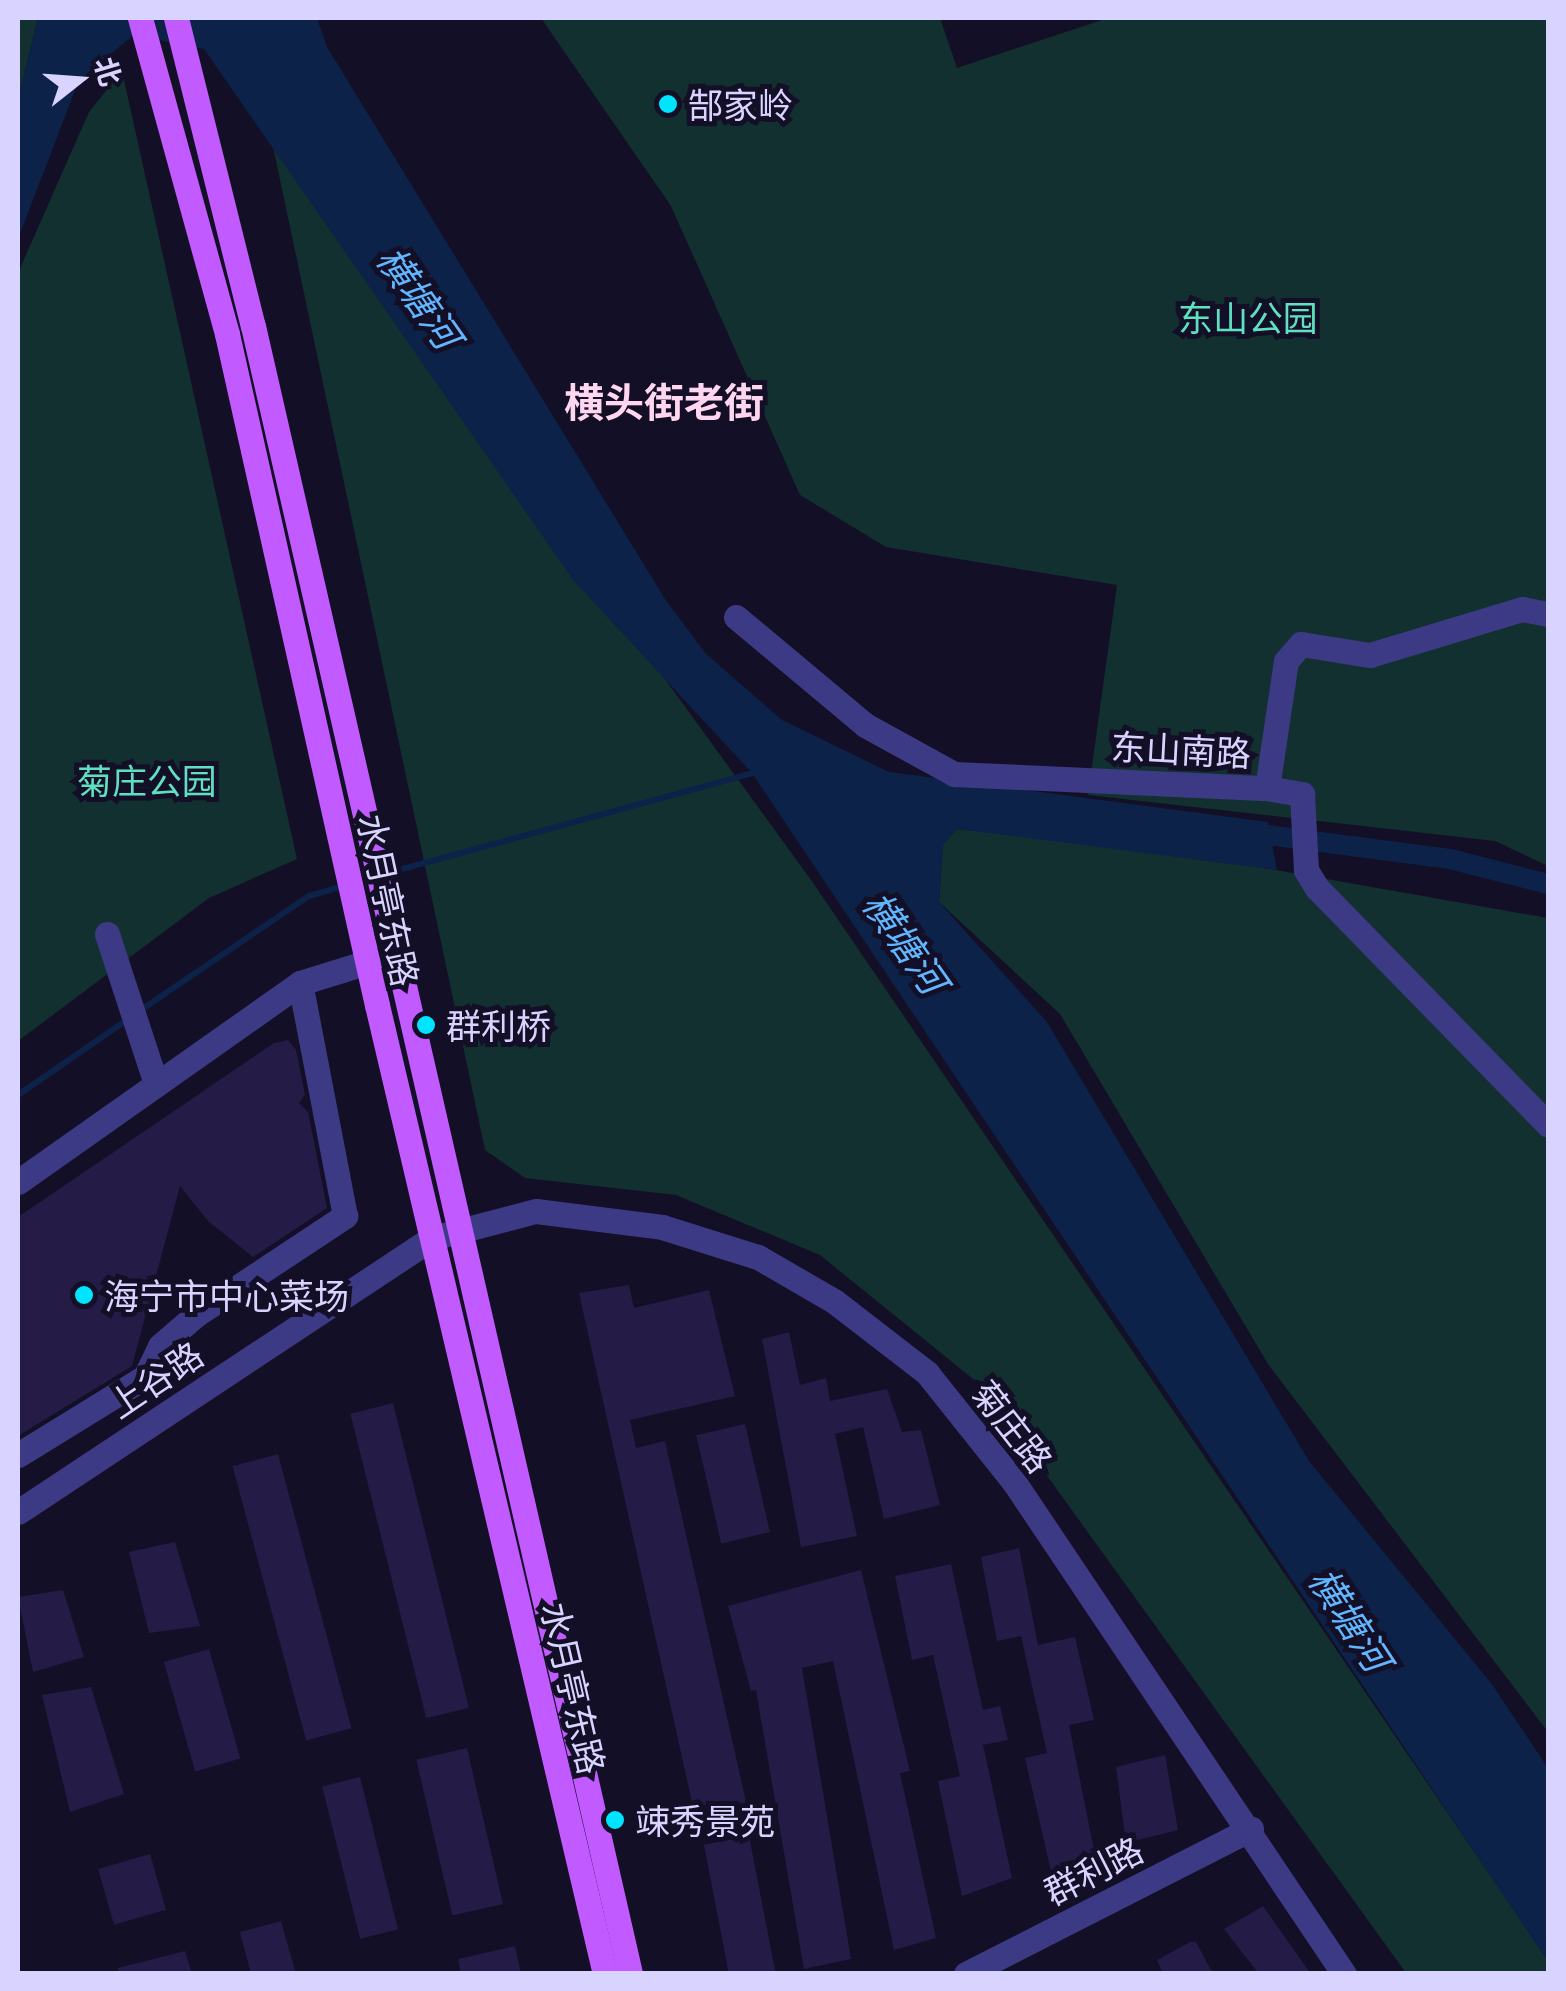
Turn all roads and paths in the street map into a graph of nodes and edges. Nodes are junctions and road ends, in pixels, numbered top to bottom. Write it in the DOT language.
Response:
graph roads {
  1 [pos="140,18"];
  2 [pos="176,18"];
  3 [pos="1548,614"];
  4 [pos="736,617"];
  5 [pos="1266,788"];
  6 [pos="107,934"];
  7 [pos="368,962"];
  8 [pos="300,983"];
  9 [pos="156,1084"];
  10 [pos="1548,1126"];
  11 [pos="18,1182"];
  12 [pos="460,1231"];
  13 [pos="432,1238"];
  14 [pos="18,1455"];
  15 [pos="18,1512"];
  16 [pos="1251,1829"];
  17 [pos="605,1974"];
  18 [pos="630,1974"];
  19 [pos="966,1974"];
  20 [pos="1344,1974"];
  1 -- 7 [label="main road, 水月亭东路"];
  2 -- 12 [label="main road, 水月亭东路"];
  3 -- 5 [label="street, 东山南路"];
  4 -- 5 [label="street, 东山南路"];
  5 -- 10 [label="street"];
  6 -- 9 [label="street"];
  7 -- 8 [label="street"];
  7 -- 13 [label="main road, 水月亭东路"];
  8 -- 9 [label="street"];
  8 -- 14 [label="street"];
  9 -- 11 [label="street"];
  12 -- 13 [label="street, 菊庄路"];
  12 -- 16 [label="street, 菊庄路"];
  12 -- 18 [label="main road, 水月亭东路"];
  13 -- 15 [label="street, 上谷路"];
  13 -- 17 [label="main road, 水月亭东路"];
  16 -- 19 [label="street, 群利路"];
  16 -- 20 [label="street, 菊庄路"];
}
